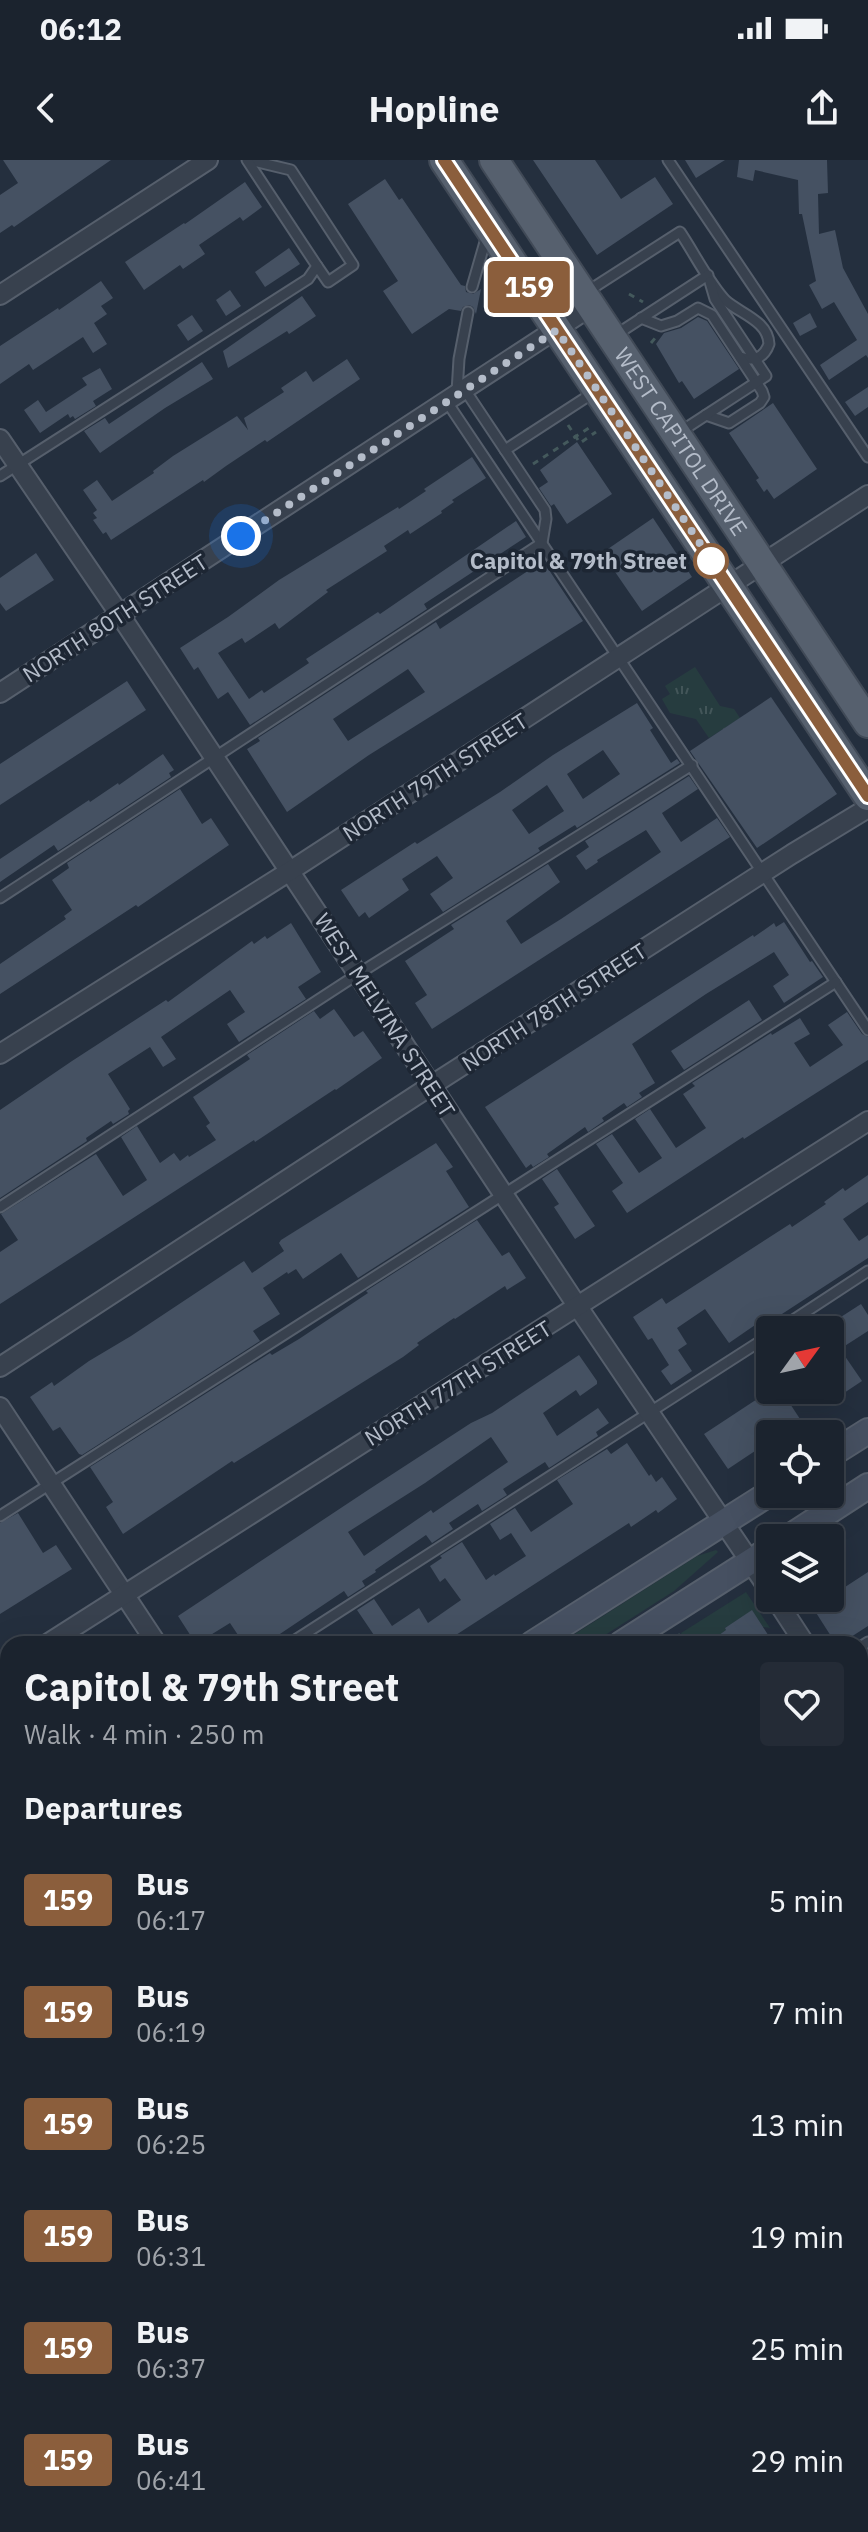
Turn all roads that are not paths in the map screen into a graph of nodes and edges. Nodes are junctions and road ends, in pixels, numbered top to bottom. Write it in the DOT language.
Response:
graph roads {
  1 [pos="208,160"];
  2 [pos="248,160"];
  3 [pos="444,160"];
  4 [pos="494,160"];
  5 [pos="668,160"];
  6 [pos="489,228"];
  7 [pos="317,266"];
  8 [pos="708,275"];
  9 [pos="472,287"];
  10 [pos="0,295"];
  11 [pos="586,301"];
  12 [pos="468,312"];
  13 [pos="641,318"];
  14 [pos="557,330"];
  15 [pos="611,338"];
  16 [pos="740,357"];
  17 [pos="755,360"];
  18 [pos="757,382"];
  19 [pos="598,390"];
  20 [pos="456,396"];
  21 [pos="706,415"];
  22 [pos="676,435"];
  23 [pos="0,439"];
  24 [pos="505,450"];
  25 [pos="868,457"];
  26 [pos="18,465"];
  27 [pos="0,476"];
  28 [pos="868,495"];
  29 [pos="542,543"];
  30 [pos="763,564"];
  31 [pos="728,586"];
  32 [pos="120,615"];
  33 [pos="619,658"];
  34 [pos="0,693"];
  35 [pos="868,723"];
  36 [pos="215,758"];
  37 [pos="692,765"];
  38 [pos="868,796"];
  39 [pos="868,808"];
  40 [pos="290,871"];
  41 [pos="764,872"];
  42 [pos="0,898"];
  43 [pos="358,974"];
  44 [pos="836,982"];
  45 [pos="868,1030"];
  46 [pos="0,1054"];
  47 [pos="432,1085"];
  48 [pos="868,1121"];
  49 [pos="504,1195"];
  50 [pos="0,1207"];
  51 [pos="868,1271"];
  52 [pos="578,1307"];
  53 [pos="799,1316"];
  54 [pos="756,1344"];
  55 [pos="0,1367"];
  56 [pos="0,1407"];
  57 [pos="649,1413"];
  58 [pos="868,1431"];
  59 [pos="844,1446"];
  60 [pos="51,1484"];
  61 [pos="868,1486"];
  62 [pos="756,1502"];
  63 [pos="0,1516"];
  64 [pos="724,1522"];
  65 [pos="810,1524"];
  66 [pos="756,1552"];
  67 [pos="756,1559"];
  68 [pos="124,1594"];
  69 [pos="784,1612"];
  70 [pos="59,1636"];
  71 [pos="152,1636"];
  72 [pos="301,1636"];
  73 [pos="545,1636"];
  74 [pos="634,1636"];
  75 [pos="800,1636"];
  1 -- 10 [label="street"];
  2 -- 7 [label="lane"];
  2 -- 7 [label="lane"];
  3 -- 6 [label="main road, WEST CAPITOL DRIVE"];
  4 -- 11 [label="main road, WEST CAPITOL DRIVE"];
  5 -- 25 [label="lane"];
  6 -- 9 [label="lane"];
  6 -- 14 [label="main road, WEST CAPITOL DRIVE"];
  7 -- 26 [label="lane"];
  8 -- 11 [label="lane"];
  8 -- 13 [label="lane"];
  8 -- 17 [label="lane"];
  8 -- 17 [label="lane"];
  11 -- 14 [label="street, NORTH 80TH STREET"];
  11 -- 15 [label="main road, WEST CAPITOL DRIVE"];
  12 -- 20 [label="lane"];
  13 -- 15 [label="lane"];
  13 -- 16 [label="lane"];
  14 -- 19 [label="main road, WEST CAPITOL DRIVE"];
  14 -- 20 [label="street, NORTH 80TH STREET"];
  15 -- 22 [label="main road, WEST CAPITOL DRIVE"];
  16 -- 17 [label="lane"];
  16 -- 18 [label="lane"];
  17 -- 18 [label="lane"];
  18 -- 21 [label="lane"];
  18 -- 21 [label="lane"];
  19 -- 24 [label="lane"];
  19 -- 31 [label="main road, WEST CAPITOL DRIVE"];
  20 -- 24 [label="lane"];
  20 -- 29 [label="lane"];
  20 -- 32 [label="street, NORTH 80TH STREET"];
  21 -- 22 [label="lane"];
  22 -- 30 [label="main road, WEST CAPITOL DRIVE"];
  23 -- 26 [label="street, WEST MELVINA STREET"];
  24 -- 29 [label="lane"];
  26 -- 27 [label="lane"];
  26 -- 32 [label="street, WEST MELVINA STREET"];
  28 -- 30 [label="street, NORTH 79TH STREET"];
  29 -- 33 [label="lane"];
  29 -- 36 [label="lane"];
  30 -- 31 [label="street, NORTH 79TH STREET"];
  30 -- 35 [label="main road, WEST CAPITOL DRIVE"];
  31 -- 33 [label="street, NORTH 79TH STREET"];
  31 -- 38 [label="main road, WEST CAPITOL DRIVE"];
  32 -- 34 [label="street, NORTH 80TH STREET"];
  32 -- 36 [label="street, WEST MELVINA STREET"];
  33 -- 37 [label="lane"];
  33 -- 40 [label="street, NORTH 79TH STREET"];
  36 -- 40 [label="street, WEST MELVINA STREET"];
  36 -- 42 [label="lane"];
  37 -- 41 [label="lane"];
  37 -- 43 [label="lane"];
  39 -- 41 [label="street, NORTH 78TH STREET"];
  40 -- 43 [label="street, WEST MELVINA STREET"];
  40 -- 46 [label="street, NORTH 79TH STREET"];
  41 -- 44 [label="lane"];
  41 -- 47 [label="street, NORTH 78TH STREET"];
  43 -- 47 [label="street, WEST MELVINA STREET"];
  43 -- 50 [label="lane"];
  44 -- 45 [label="lane"];
  44 -- 49 [label="lane"];
  47 -- 49 [label="street, WEST MELVINA STREET"];
  47 -- 55 [label="street, NORTH 78TH STREET"];
  48 -- 52 [label="street, NORTH 77TH STREET"];
  49 -- 52 [label="street, WEST MELVINA STREET"];
  49 -- 60 [label="lane"];
  51 -- 53 [label="lane"];
  52 -- 57 [label="street, WEST MELVINA STREET"];
  52 -- 68 [label="street, NORTH 77TH STREET"];
  54 -- 57 [label="lane"];
  56 -- 60 [label="street"];
  57 -- 64 [label="street, WEST MELVINA STREET"];
  57 -- 72 [label="lane"];
  58 -- 59 [label="main road"];
  60 -- 63 [label="lane"];
  60 -- 68 [label="street"];
  61 -- 65 [label="main road"];
  62 -- 64 [label="main road"];
  64 -- 66 [label="street, WEST MELVINA STREET"];
  64 -- 73 [label="main road"];
  67 -- 74 [label="main road"];
  68 -- 70 [label="street, NORTH 77TH STREET"];
  68 -- 71 [label="street"];
  69 -- 75 [label="street"];
}
